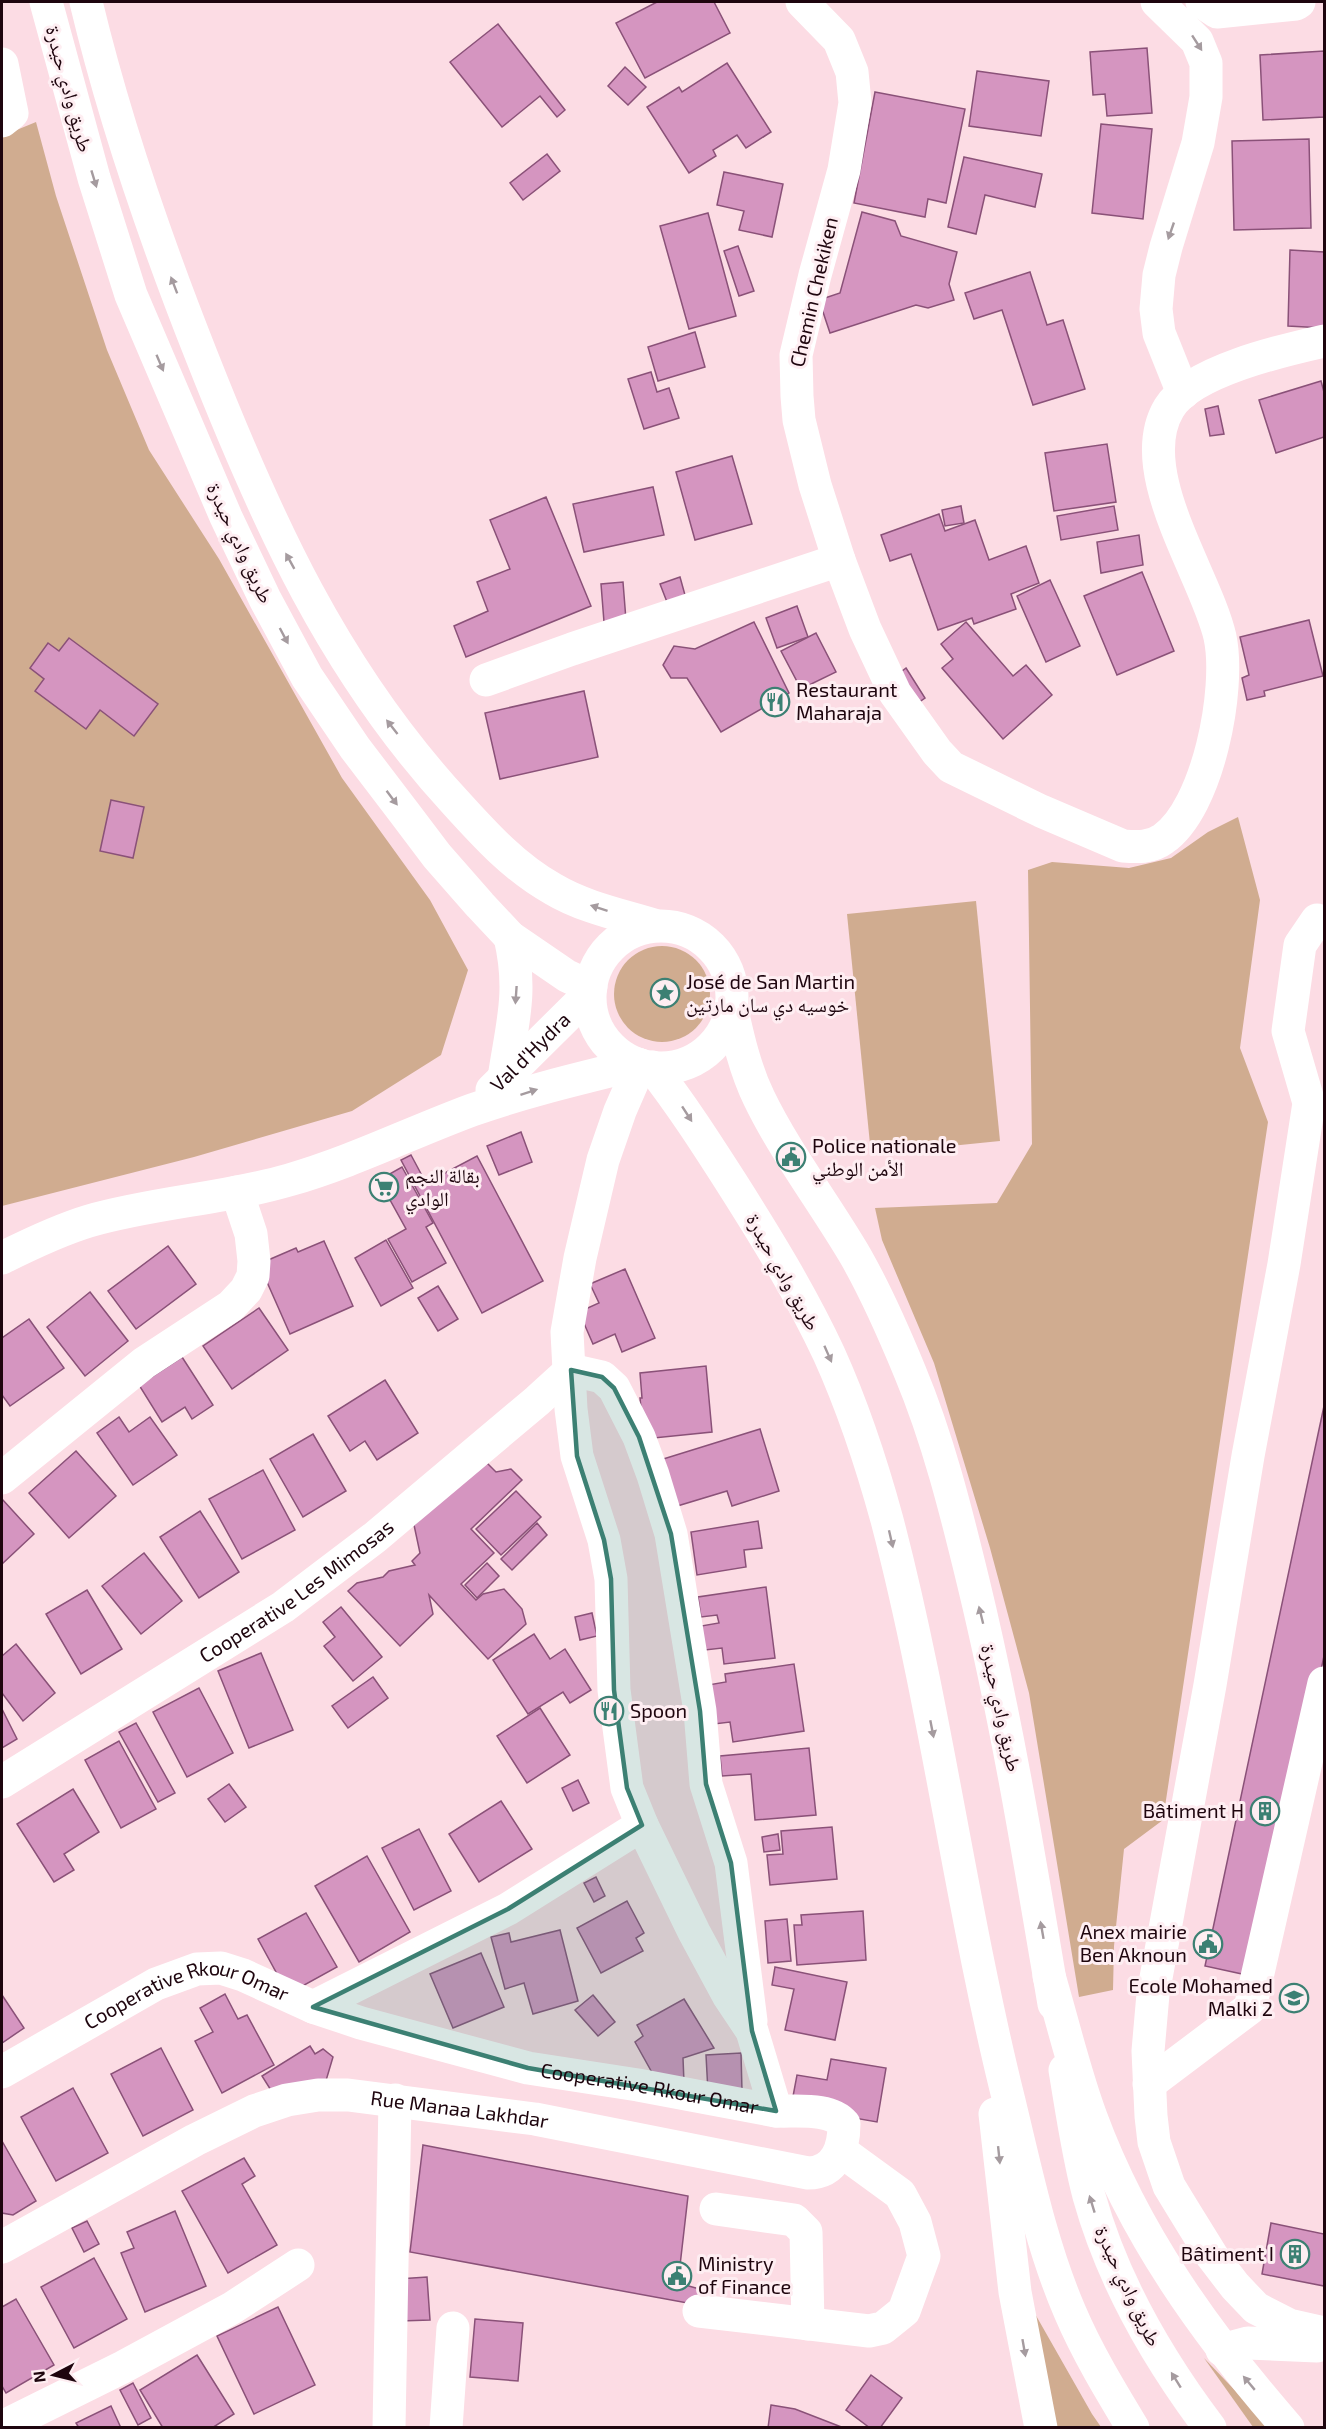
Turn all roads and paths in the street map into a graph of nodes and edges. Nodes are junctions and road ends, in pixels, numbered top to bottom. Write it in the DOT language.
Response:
graph roads {
  1 [pos="46,2"];
  2 [pos="86,2"];
  3 [pos="106,2"];
  4 [pos="802,2"];
  5 [pos="1157,2"];
  6 [pos="1202,2"];
  7 [pos="1299,2"];
  8 [pos="2,64"];
  9 [pos="117,114"];
  10 [pos="2,121"];
  11 [pos="1324,341"];
  12 [pos="1183,393"];
  13 [pos="839,560"];
  14 [pos="486,680"];
  15 [pos="1317,920"];
  16 [pos="654,925"];
  17 [pos="510,937"];
  18 [pos="590,990"];
  19 [pos="731,1006"];
  20 [pos="643,1066"];
  21 [pos="504,1078"];
  22 [pos="473,1110"];
  23 [pos="237,1192"];
  24 [pos="2,1258"];
  25 [pos="571,1370"];
  26 [pos="2,1478"];
  27 [pos="1324,1683"];
  28 [pos="2,1782"];
  29 [pos="642,1825"];
  30 [pos="1050,1976"];
  31 [pos="313,2007"];
  32 [pos="987,2013"];
  33 [pos="752,2031"];
  34 [pos="2,2072"];
  35 [pos="1149,2084"];
  36 [pos="395,2100"];
  37 [pos="776,2111"];
  38 [pos="841,2151"];
  39 [pos="716,2209"];
  40 [pos="2,2247"];
  41 [pos="298,2265"];
  42 [pos="699,2311"];
  43 [pos="808,2324"];
  44 [pos="453,2328"];
  45 [pos="1324,2333"];
  46 [pos="1324,2347"];
  47 [pos="1222,2350"];
  48 [pos="8,2421"];
  49 [pos="389,2427"];
  50 [pos="446,2427"];
  51 [pos="1041,2427"];
  52 [pos="1133,2427"];
  53 [pos="1210,2427"];
  54 [pos="1287,2427"];
  1 -- 17 [label="main road, طريق وادي حيدرة, one-way"];
  2 -- 9 [label="main road, طريق وادي حيدرة"];
  3 -- 9 [label="main road"];
  4 -- 13 [label="main road, Chemin Chekiken"];
  5 -- 12 [label="main road, one-way"];
  6 -- 7 [label="main road"];
  8 -- 10 [label="main road"];
  16 -- 9 [label="main road, طريق وادي حيدرة, one-way"];
  11 -- 12 [label="main road"];
  12 -- 13 [label="main road, Chemin Chekiken"];
  13 -- 14 [label="main road"];
  15 -- 35 [label="main road"];
  16 -- 18 [label="main road"];
  16 -- 19 [label="main road"];
  17 -- 18 [label="main road, طريق وادي حيدرة"];
  17 -- 21 [label="main road, one-way"];
  18 -- 20 [label="main road"];
  18 -- 21 [label="main road, Val d'Hydra"];
  19 -- 20 [label="main road"];
  30 -- 19 [label="main road, طريق وادي حيدرة, one-way"];
  22 -- 20 [label="main road, one-way"];
  20 -- 25 [label="main road, Cooperative Rkour Omar"];
  20 -- 32 [label="main road, طريق وادي حيدرة, one-way"];
  21 -- 22 [label="main road, Val d'Hydra"];
  22 -- 23 [label="main road"];
  23 -- 24 [label="main road"];
  23 -- 26 [label="main road"];
  25 -- 28 [label="main road, Cooperative Les Mimosas"];
  25 -- 29 [label="main road, Cooperative Rkour Omar"];
  25 -- 33 [label="main road"];
  27 -- 35 [label="main road"];
  29 -- 31 [label="main road"];
  29 -- 33 [label="main road, Cooperative Rkour Omar"];
  30 -- 47 [label="main road"];
  53 -- 30 [label="main road, طريق وادي حيدرة, one-way"];
  31 -- 34 [label="main road, Cooperative Rkour Omar"];
  31 -- 37 [label="main road, Cooperative Rkour Omar"];
  32 -- 51 [label="main road, one-way"];
  32 -- 52 [label="main road, طريق وادي حيدرة"];
  33 -- 37 [label="main road, Cooperative Rkour Omar"];
  35 -- 45 [label="main road"];
  36 -- 38 [label="main road, Rue Manaa Lakhdar"];
  36 -- 40 [label="main road, Rue Manaa Lakhdar"];
  36 -- 49 [label="main road"];
  37 -- 38 [label="main road"];
  38 -- 43 [label="main road"];
  39 -- 43 [label="main road"];
  41 -- 48 [label="main road"];
  42 -- 43 [label="main road"];
  44 -- 50 [label="main road"];
  46 -- 47 [label="main road"];
  54 -- 47 [label="main road, one-way"];
}
